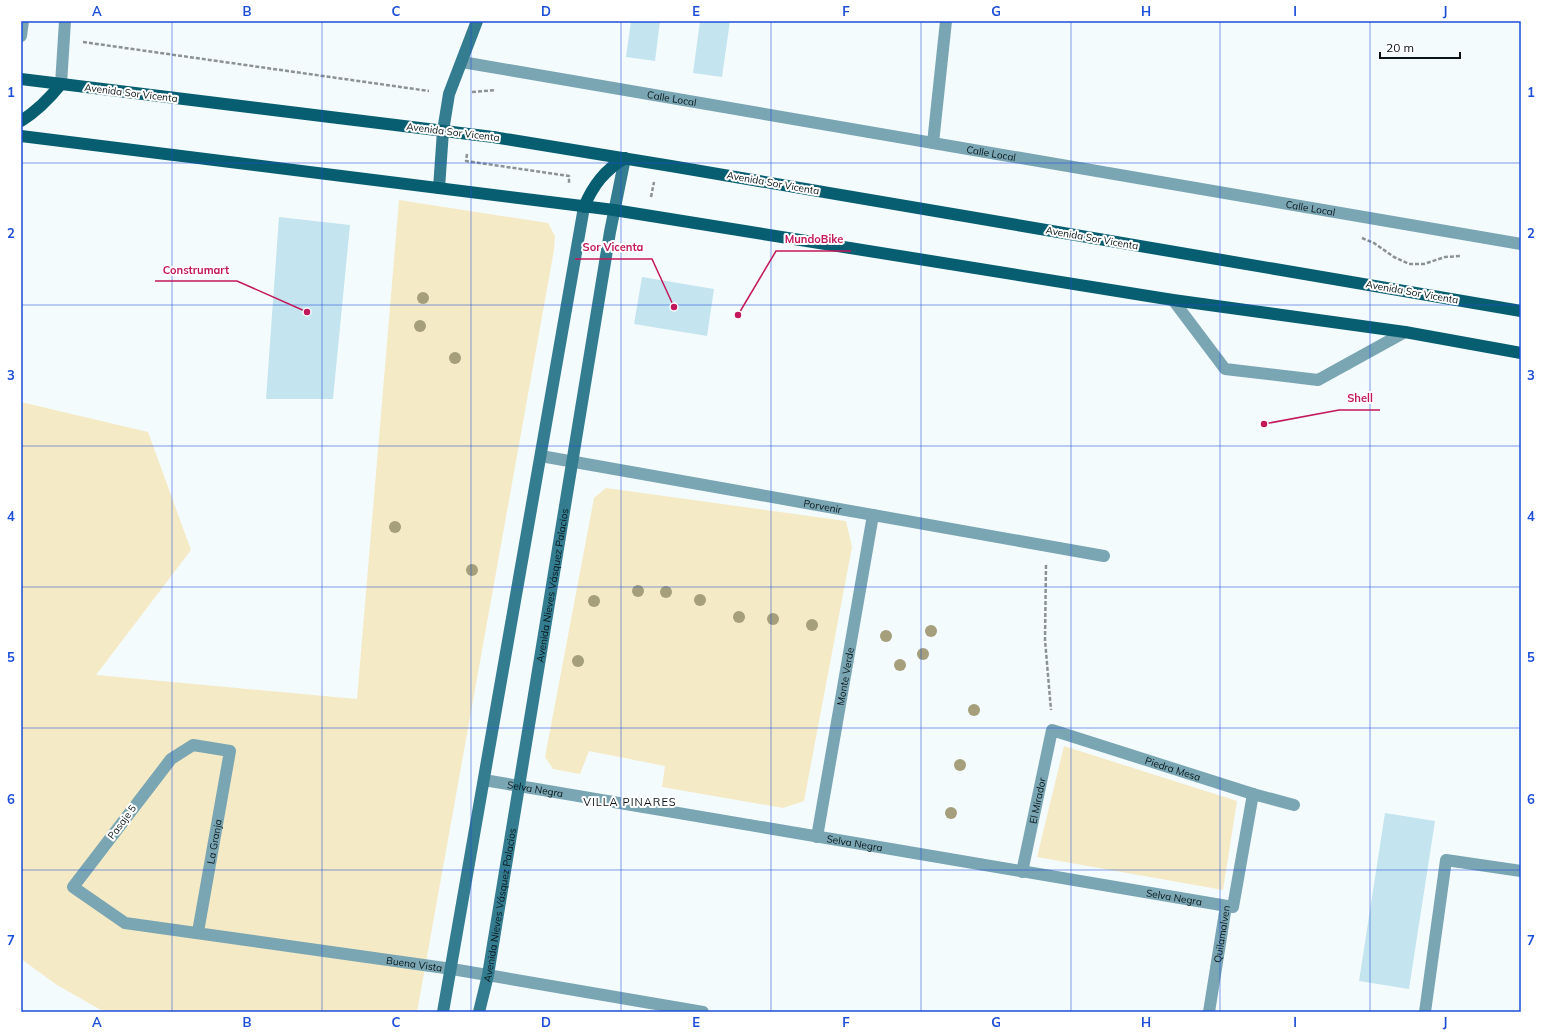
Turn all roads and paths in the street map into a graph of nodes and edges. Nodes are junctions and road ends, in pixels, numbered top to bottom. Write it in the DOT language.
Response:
graph roads {
  1 [pos="22,21"];
  2 [pos="66,21"];
  3 [pos="477,21"];
  4 [pos="946,21"];
  5 [pos="21,36"];
  6 [pos="64,39"];
  7 [pos="462,62"];
  8 [pos="21,79"];
  9 [pos="60,84"];
  10 [pos="500,89"];
  11 [pos="449,94"];
  12 [pos="21,121"];
  13 [pos="443,131"];
  14 [pos="471,134"];
  15 [pos="21,136"];
  16 [pos="933,143"];
  17 [pos="625,158"];
  18 [pos="657,164"];
  19 [pos="439,188"];
  20 [pos="567,204"];
  21 [pos="584,207"];
  22 [pos="614,210"];
  23 [pos="648,216"];
  24 [pos="1357,236"];
  25 [pos="1521,244"];
  26 [pos="1465,256"];
  27 [pos="1173,300"];
  28 [pos="1521,311"];
  29 [pos="1405,332"];
  30 [pos="1521,353"];
  31 [pos="541,456"];
  32 [pos="572,461"];
  33 [pos="873,515"];
  34 [pos="1047,546"];
  35 [pos="1104,556"];
  36 [pos="1052,730"];
  37 [pos="230,751"];
  38 [pos="484,780"];
  39 [pos="519,786"];
  40 [pos="1253,794"];
  41 [pos="1294,805"];
  42 [pos="817,837"];
  43 [pos="1521,871"];
  44 [pos="1022,872"];
  45 [pos="1226,906"];
  46 [pos="125,922"];
  47 [pos="198,932"];
  48 [pos="452,969"];
  49 [pos="488,976"];
  50 [pos="443,1012"];
  51 [pos="479,1012"];
  52 [pos="703,1012"];
  53 [pos="1209,1012"];
  54 [pos="1425,1012"];
  1 -- 5 [label="street"];
  2 -- 6 [label="street"];
  3 -- 7 [label="street"];
  4 -- 16 [label="street"];
  6 -- 9 [label="street"];
  6 -- 11 [label="path"];
  7 -- 11 [label="street"];
  7 -- 16 [label="street, Calle Local"];
  8 -- 9 [label="main road, Avenida Sor Vicenta"];
  9 -- 12 [label="main road"];
  9 -- 13 [label="main road, Avenida Sor Vicenta"];
  10 -- 11 [label="path"];
  11 -- 13 [label="street"];
  13 -- 14 [label="main road, Avenida Sor Vicenta"];
  13 -- 19 [label="street"];
  14 -- 17 [label="main road, Avenida Sor Vicenta"];
  14 -- 20 [label="path"];
  15 -- 19 [label="main road"];
  16 -- 25 [label="street, Calle Local"];
  17 -- 18 [label="main road, Avenida Sor Vicenta"];
  17 -- 21 [label="main road"];
  17 -- 22 [label="street, Avenida Nieves Vásquez Palacios"];
  18 -- 23 [label="path"];
  18 -- 28 [label="main road, Avenida Sor Vicenta"];
  19 -- 20 [label="main road"];
  20 -- 21 [label="main road"];
  21 -- 22 [label="main road"];
  21 -- 31 [label="street"];
  22 -- 23 [label="main road"];
  22 -- 32 [label="street, Avenida Nieves Vásquez Palacios"];
  23 -- 27 [label="main road"];
  24 -- 26 [label="path"];
  27 -- 29 [label="main road"];
  27 -- 29 [label="street"];
  29 -- 30 [label="main road"];
  31 -- 32 [label="street, Porvenir"];
  31 -- 38 [label="street"];
  32 -- 33 [label="street, Porvenir"];
  32 -- 39 [label="street, Avenida Nieves Vásquez Palacios"];
  33 -- 34 [label="street, Porvenir"];
  33 -- 42 [label="street, Monte Verde"];
  34 -- 35 [label="street, Porvenir"];
  34 -- 36 [label="path"];
  36 -- 40 [label="street, Piedra Mesa"];
  36 -- 44 [label="street, El Mirador"];
  37 -- 46 [label="street, Pasaje 5"];
  37 -- 47 [label="street, La Granja"];
  38 -- 39 [label="street, Selva Negra"];
  38 -- 48 [label="street"];
  39 -- 42 [label="street, Selva Negra"];
  39 -- 49 [label="street, Avenida Nieves Vásquez Palacios"];
  40 -- 41 [label="street, Piedra Mesa"];
  40 -- 45 [label="street, Quilamalven"];
  42 -- 44 [label="street, Selva Negra"];
  43 -- 54 [label="street"];
  44 -- 45 [label="street, Selva Negra"];
  45 -- 53 [label="street, Quilamalven"];
  46 -- 47 [label="street, Buena Vista"];
  47 -- 48 [label="street, Buena Vista"];
  48 -- 49 [label="street, Buena Vista"];
  48 -- 50 [label="street"];
  49 -- 51 [label="street, Avenida Nieves Vásquez Palacios"];
  49 -- 52 [label="street, Buena Vista"];
}
